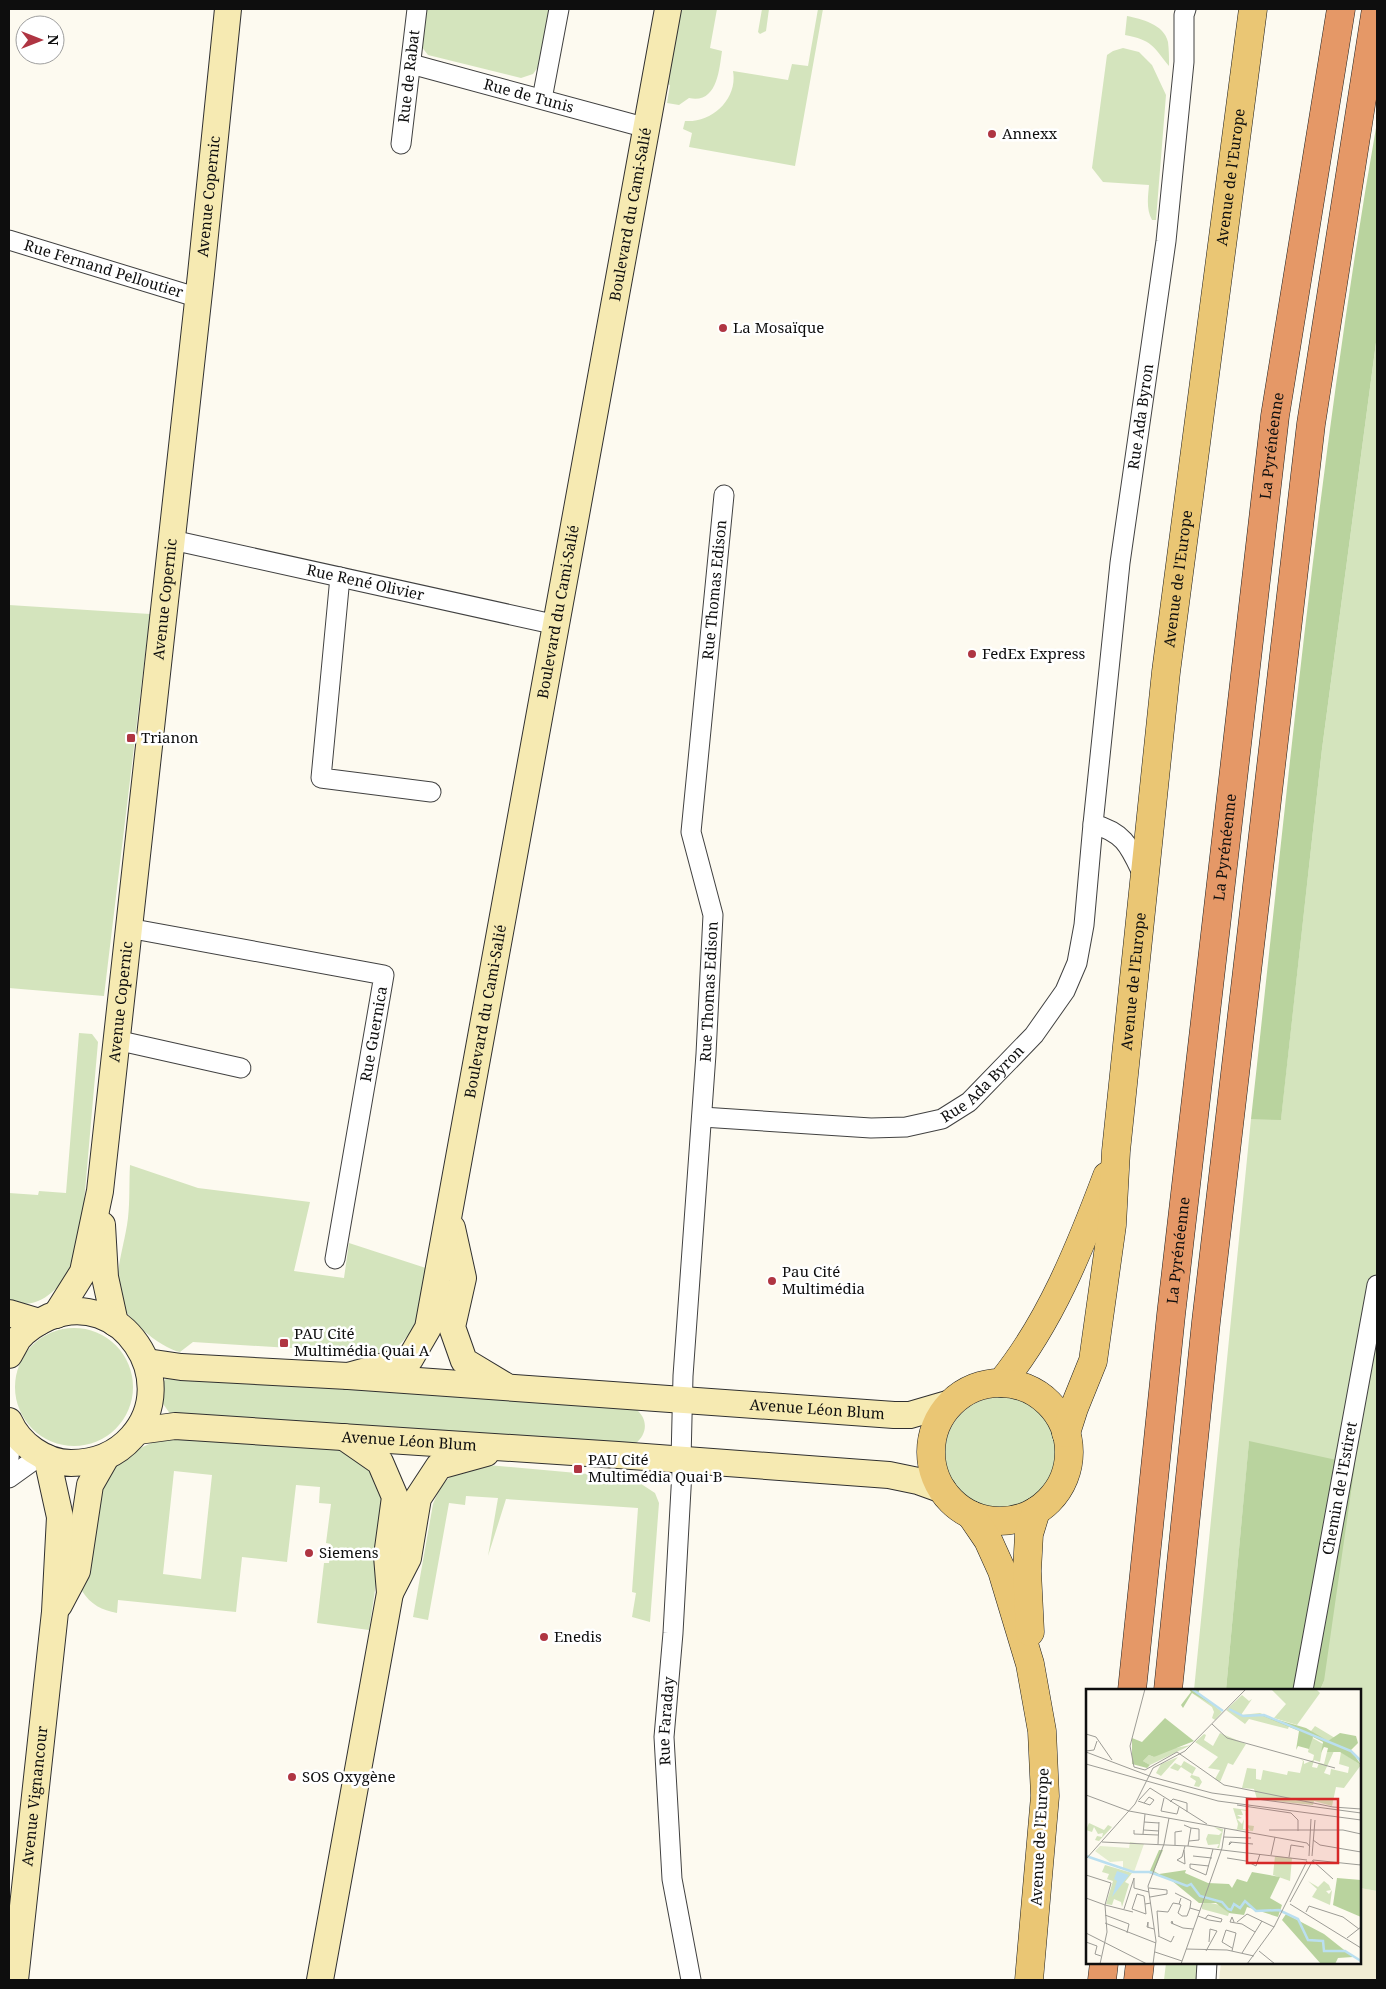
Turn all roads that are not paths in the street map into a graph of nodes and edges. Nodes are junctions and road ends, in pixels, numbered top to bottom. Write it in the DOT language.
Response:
graph roads {
  1 [pos="228,9"];
  2 [pos="417,9"];
  3 [pos="559,9"];
  4 [pos="668,9"];
  5 [pos="1253,9"];
  6 [pos="1341,9"];
  7 [pos="1376,9"];
  8 [pos="1185,12"];
  9 [pos="411,64"];
  10 [pos="542,99"];
  11 [pos="647,128"];
  12 [pos="401,144"];
  13 [pos="9,240"];
  14 [pos="198,298"];
  15 [pos="724,495"];
  16 [pos="172,540"];
  17 [pos="340,578"];
  18 [pos="557,625"];
  19 [pos="431,792"];
  20 [pos="1093,824"];
  21 [pos="1144,876"];
  22 [pos="128,928"];
  23 [pos="116,1040"];
  24 [pos="241,1068"];
  25 [pos="702,1117"];
  26 [pos="1116,1151"];
  27 [pos="100,1191"];
  28 [pos="450,1218"];
  29 [pos="335,1259"];
  30 [pos="1377,1285"];
  31 [pos="9,1313"];
  32 [pos="47,1318"];
  33 [pos="115,1323"];
  34 [pos="9,1355"];
  35 [pos="147,1362"];
  36 [pos="348,1376"];
  37 [pos="1001,1383"];
  38 [pos="508,1387"];
  39 [pos="683,1400"];
  40 [pos="951,1403"];
  41 [pos="10,1424"];
  42 [pos="138,1430"];
  43 [pos="1066,1433"];
  44 [pos="344,1437"];
  45 [pos="504,1448"];
  46 [pos="44,1456"];
  47 [pos="106,1457"];
  48 [pos="9,1458"];
  49 [pos="681,1460"];
  50 [pos="9,1478"];
  51 [pos="943,1490"];
  52 [pos="1036,1511"];
  53 [pos="971,1515"];
  54 [pos="390,1593"];
  55 [pos="55,1612"];
  56 [pos="1030,1664"];
  57 [pos="1132,1689"];
  58 [pos="1168,1689"];
  59 [pos="1302,1689"];
  60 [pos="1104,1964"];
  61 [pos="1140,1964"];
  62 [pos="1207,1964"];
  63 [pos="15,1980"];
  64 [pos="320,1980"];
  65 [pos="691,1980"];
  66 [pos="1029,1980"];
  67 [pos="1102,1980"];
  68 [pos="1138,1980"];
  69 [pos="1206,1980"];
  1 -- 14 [label="street, Avenue Copernic"];
  2 -- 9 [label="street, Rue de Rabat"];
  3 -- 10 [label="street"];
  4 -- 11 [label="street, Boulevard du Cami-Salié"];
  5 -- 21 [label="main road, Avenue de l'Europe"];
  6 -- 57 [label="highway, La Pyrénéenne"];
  7 -- 58 [label="highway"];
  8 -- 20 [label="street, Rue Ada Byron"];
  9 -- 10 [label="street, Rue de Tunis"];
  9 -- 12 [label="street, Rue de Rabat"];
  10 -- 11 [label="street, Rue de Tunis"];
  11 -- 18 [label="street, Boulevard du Cami-Salié"];
  13 -- 14 [label="street, Rue Fernand Pelloutier"];
  14 -- 16 [label="street, Avenue Copernic"];
  15 -- 25 [label="street, Rue Thomas Edison"];
  16 -- 17 [label="street, Rue René Olivier"];
  16 -- 22 [label="street, Avenue Copernic"];
  17 -- 18 [label="street, Rue René Olivier"];
  17 -- 19 [label="street"];
  18 -- 28 [label="street, Boulevard du Cami-Salié"];
  20 -- 21 [label="street"];
  20 -- 25 [label="street, Rue Ada Byron"];
  21 -- 26 [label="main road, Avenue de l'Europe"];
  22 -- 23 [label="street, Avenue Copernic"];
  22 -- 29 [label="street, Rue Guernica"];
  23 -- 24 [label="street"];
  23 -- 27 [label="street, Avenue Copernic"];
  25 -- 39 [label="street, Rue Thomas Edison"];
  26 -- 37 [label="main road, Avenue de l'Europe"];
  26 -- 43 [label="main road, Avenue de l'Europe"];
  27 -- 32 [label="street, Avenue Copernic"];
  27 -- 33 [label="street, Avenue Copernic"];
  28 -- 36 [label="street, Boulevard du Cami-Salié"];
  28 -- 38 [label="street, Boulevard du Cami-Salié"];
  30 -- 59 [label="street, Chemin de l'Estiret"];
  31 -- 32 [label="street"];
  32 -- 33 [label="street"];
  32 -- 34 [label="street"];
  33 -- 35 [label="street"];
  35 -- 36 [label="street, Avenue Léon Blum"];
  35 -- 42 [label="street"];
  36 -- 38 [label="street, Avenue Léon Blum"];
  37 -- 40 [label="main road"];
  37 -- 43 [label="main road"];
  38 -- 39 [label="street, Avenue Léon Blum"];
  39 -- 40 [label="street, Avenue Léon Blum"];
  39 -- 49 [label="street"];
  40 -- 51 [label="main road"];
  41 -- 46 [label="street"];
  41 -- 48 [label="street"];
  42 -- 44 [label="street, Avenue Léon Blum"];
  42 -- 47 [label="street"];
  43 -- 52 [label="main road"];
  44 -- 45 [label="street, Avenue Léon Blum"];
  44 -- 54 [label="street"];
  45 -- 49 [label="street, Avenue Léon Blum"];
  45 -- 54 [label="street"];
  46 -- 47 [label="street"];
  46 -- 50 [label="street"];
  46 -- 55 [label="street, Avenue Vignancour"];
  47 -- 55 [label="street, Avenue Vignancour"];
  49 -- 51 [label="street, Avenue Léon Blum"];
  49 -- 65 [label="street, Rue Faraday"];
  51 -- 53 [label="main road"];
  52 -- 53 [label="main road"];
  52 -- 56 [label="main road, Avenue de l'Europe"];
  53 -- 56 [label="main road, Avenue de l'Europe"];
  54 -- 64 [label="street"];
  55 -- 63 [label="street, Avenue Vignancour"];
  56 -- 66 [label="main road, Avenue de l'Europe"];
  60 -- 67 [label="highway"];
  61 -- 68 [label="highway"];
  62 -- 69 [label="street"];
}
